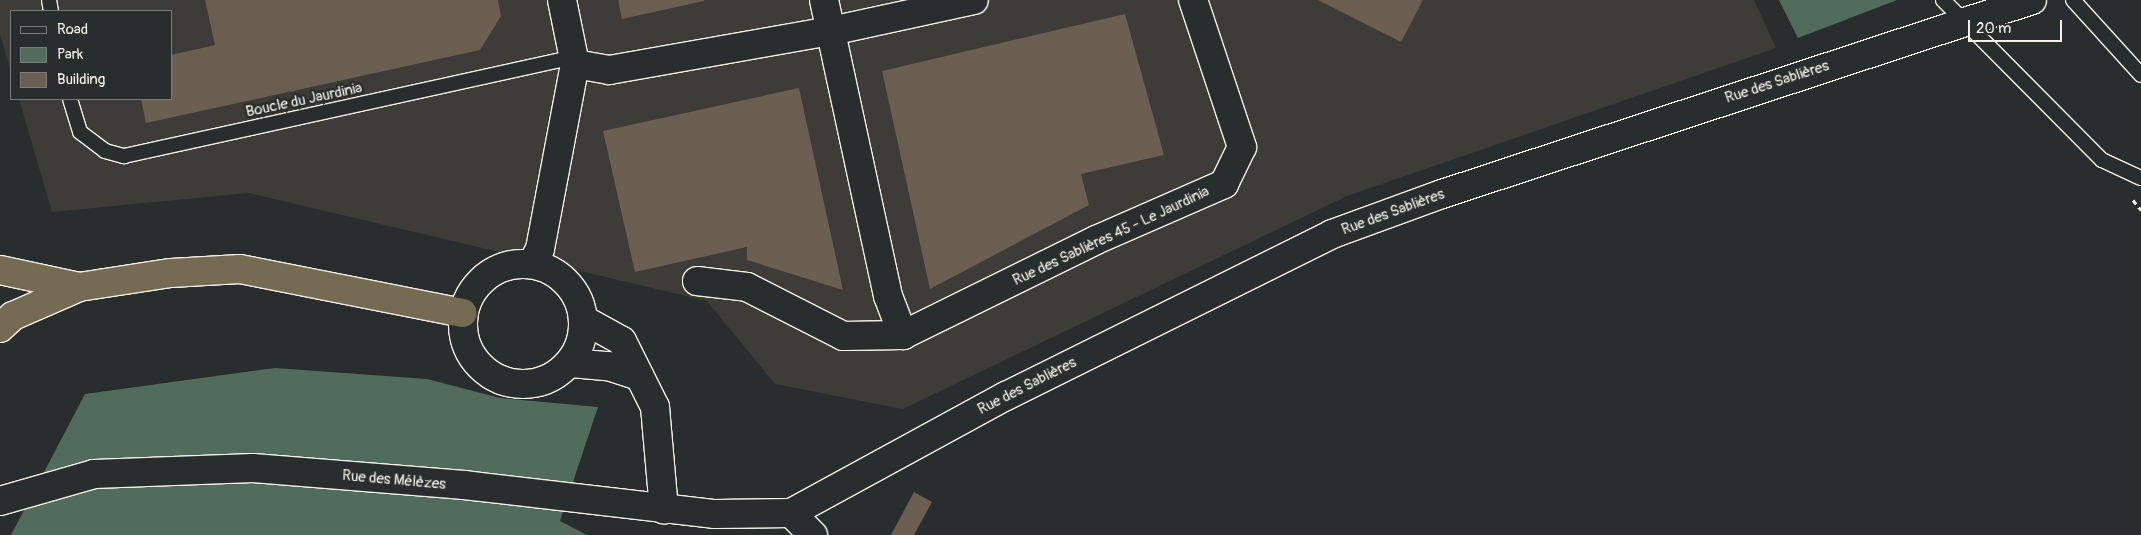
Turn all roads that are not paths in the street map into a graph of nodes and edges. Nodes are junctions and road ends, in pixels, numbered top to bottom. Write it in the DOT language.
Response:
graph roads {
  1 [pos="562,0"];
  2 [pos="824,0"];
  3 [pos="974,0"];
  4 [pos="1193,0"];
  5 [pos="1942,0"];
  6 [pos="2032,0"];
  7 [pos="2074,0"];
  8 [pos="1964,20"];
  9 [pos="831,31"];
  10 [pos="575,60"];
  11 [pos="2141,75"];
  12 [pos="70,100"];
  13 [pos="2141,178"];
  14 [pos="532,264"];
  15 [pos="0,270"];
  16 [pos="697,281"];
  17 [pos="79,287"];
  18 [pos="463,314"];
  19 [pos="584,320"];
  20 [pos="0,328"];
  21 [pos="903,335"];
  22 [pos="571,363"];
  23 [pos="640,376"];
  24 [pos="0,501"];
  25 [pos="664,510"];
  26 [pos="791,513"];
  27 [pos="813,535"];
  1 -- 10 [label="street"];
  2 -- 9 [label="street"];
  3 -- 9 [label="street"];
  4 -- 21 [label="street, Rue des Sablières 45 - Le Jaurdinia"];
  5 -- 8 [label="lane"];
  6 -- 8 [label="street, Rue des Sablières"];
  7 -- 11 [label="lane"];
  8 -- 13 [label="lane"];
  8 -- 26 [label="street, Rue des Sablières"];
  9 -- 10 [label="street"];
  9 -- 21 [label="street"];
  10 -- 12 [label="lane, Boucle du Jaurdinia"];
  10 -- 14 [label="street"];
  14 -- 18 [label="street"];
  14 -- 19 [label="street"];
  15 -- 17 [label="highway"];
  16 -- 21 [label="street, Rue des Sablières 45 - Le Jaurdinia"];
  17 -- 18 [label="highway"];
  17 -- 20 [label="highway"];
  18 -- 22 [label="street"];
  19 -- 22 [label="street"];
  19 -- 23 [label="street"];
  22 -- 23 [label="street"];
  23 -- 25 [label="street"];
  24 -- 25 [label="street, Rue des Mélèzes"];
  25 -- 26 [label="street, Rue des Mélèzes"];
  26 -- 27 [label="street"];
}
